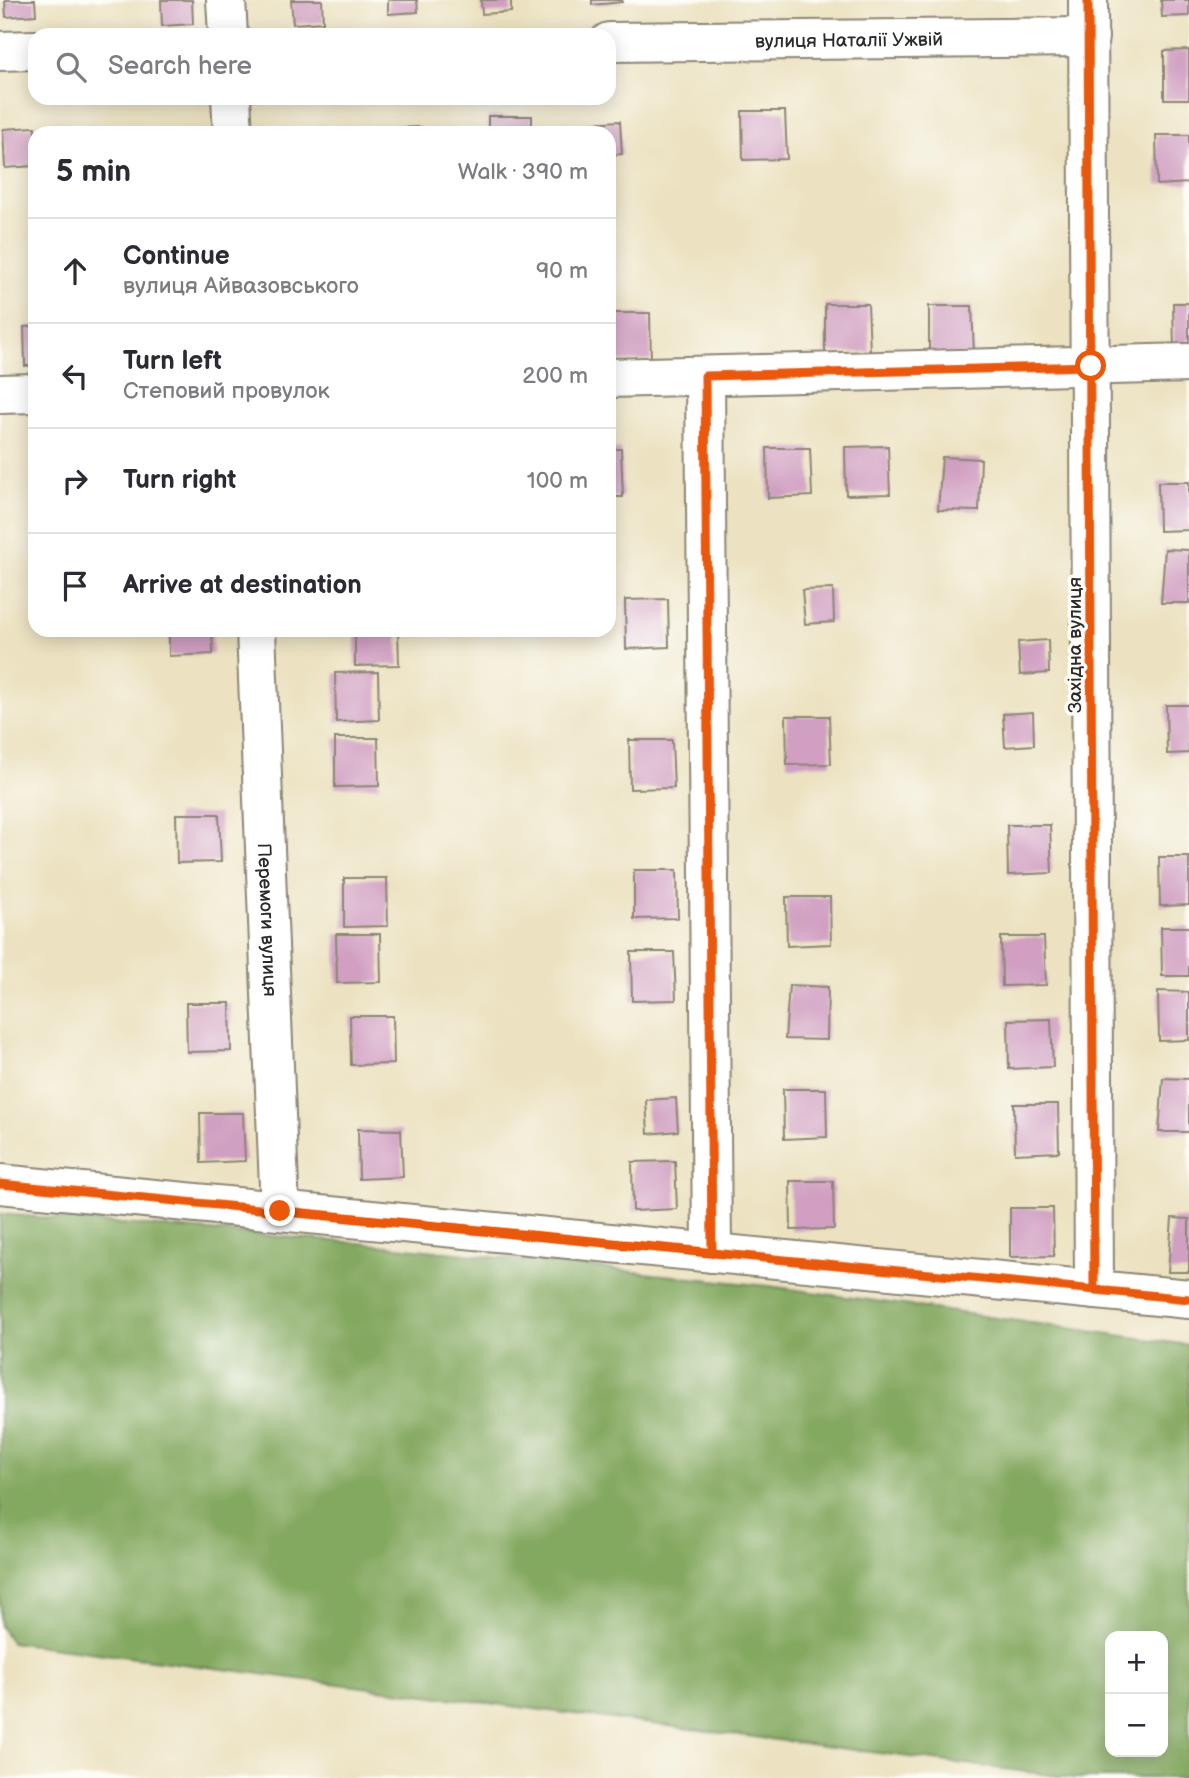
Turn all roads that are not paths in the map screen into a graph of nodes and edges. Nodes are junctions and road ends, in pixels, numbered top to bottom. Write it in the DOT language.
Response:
graph roads {
  1 [pos="226,0"];
  2 [pos="1088,0"];
  3 [pos="228,28"];
  4 [pos="1089,37"];
  5 [pos="616,42"];
  6 [pos="28,50"];
  7 [pos="0,51"];
  8 [pos="231,105"];
  9 [pos="233,126"];
  10 [pos="1189,363"];
  11 [pos="1091,366"];
  12 [pos="705,376"];
  13 [pos="616,378"];
  14 [pos="28,393"];
  15 [pos="0,394"];
  16 [pos="256,637"];
  17 [pos="0,1184"];
  18 [pos="280,1211"];
  19 [pos="712,1253"];
  20 [pos="1094,1290"];
  21 [pos="1189,1300"];
  1 -- 3 [label="street"];
  2 -- 4 [label="street, Західна вулиця"];
  4 -- 5 [label="street, вулиця Наталії Ужвій"];
  4 -- 11 [label="street, Західна вулиця"];
  6 -- 7 [label="street"];
  8 -- 9 [label="street"];
  10 -- 11 [label="street"];
  11 -- 12 [label="street"];
  11 -- 20 [label="street, Західна вулиця"];
  12 -- 13 [label="street"];
  12 -- 19 [label="street"];
  14 -- 15 [label="street"];
  16 -- 18 [label="street, Перемоги вулиця"];
  17 -- 18 [label="street"];
  18 -- 19 [label="street"];
  19 -- 20 [label="street"];
  20 -- 21 [label="street"];
}
